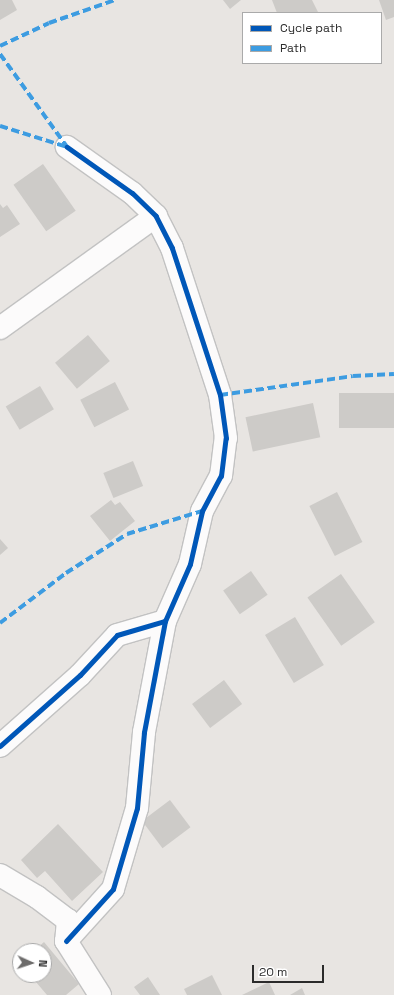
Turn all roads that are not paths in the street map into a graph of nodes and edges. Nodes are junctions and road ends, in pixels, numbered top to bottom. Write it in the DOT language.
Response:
graph roads {
  1 [pos="67,147"];
  2 [pos="156,216"];
  3 [pos="0,328"];
  4 [pos="165,621"];
  5 [pos="0,746"];
  6 [pos="0,875"];
  7 [pos="66,941"];
  8 [pos="100,995"];
  1 -- 2 [label="street"];
  2 -- 3 [label="street"];
  2 -- 4 [label="street"];
  4 -- 5 [label="street"];
  4 -- 7 [label="street"];
  6 -- 7 [label="street"];
  7 -- 8 [label="street"];
}
